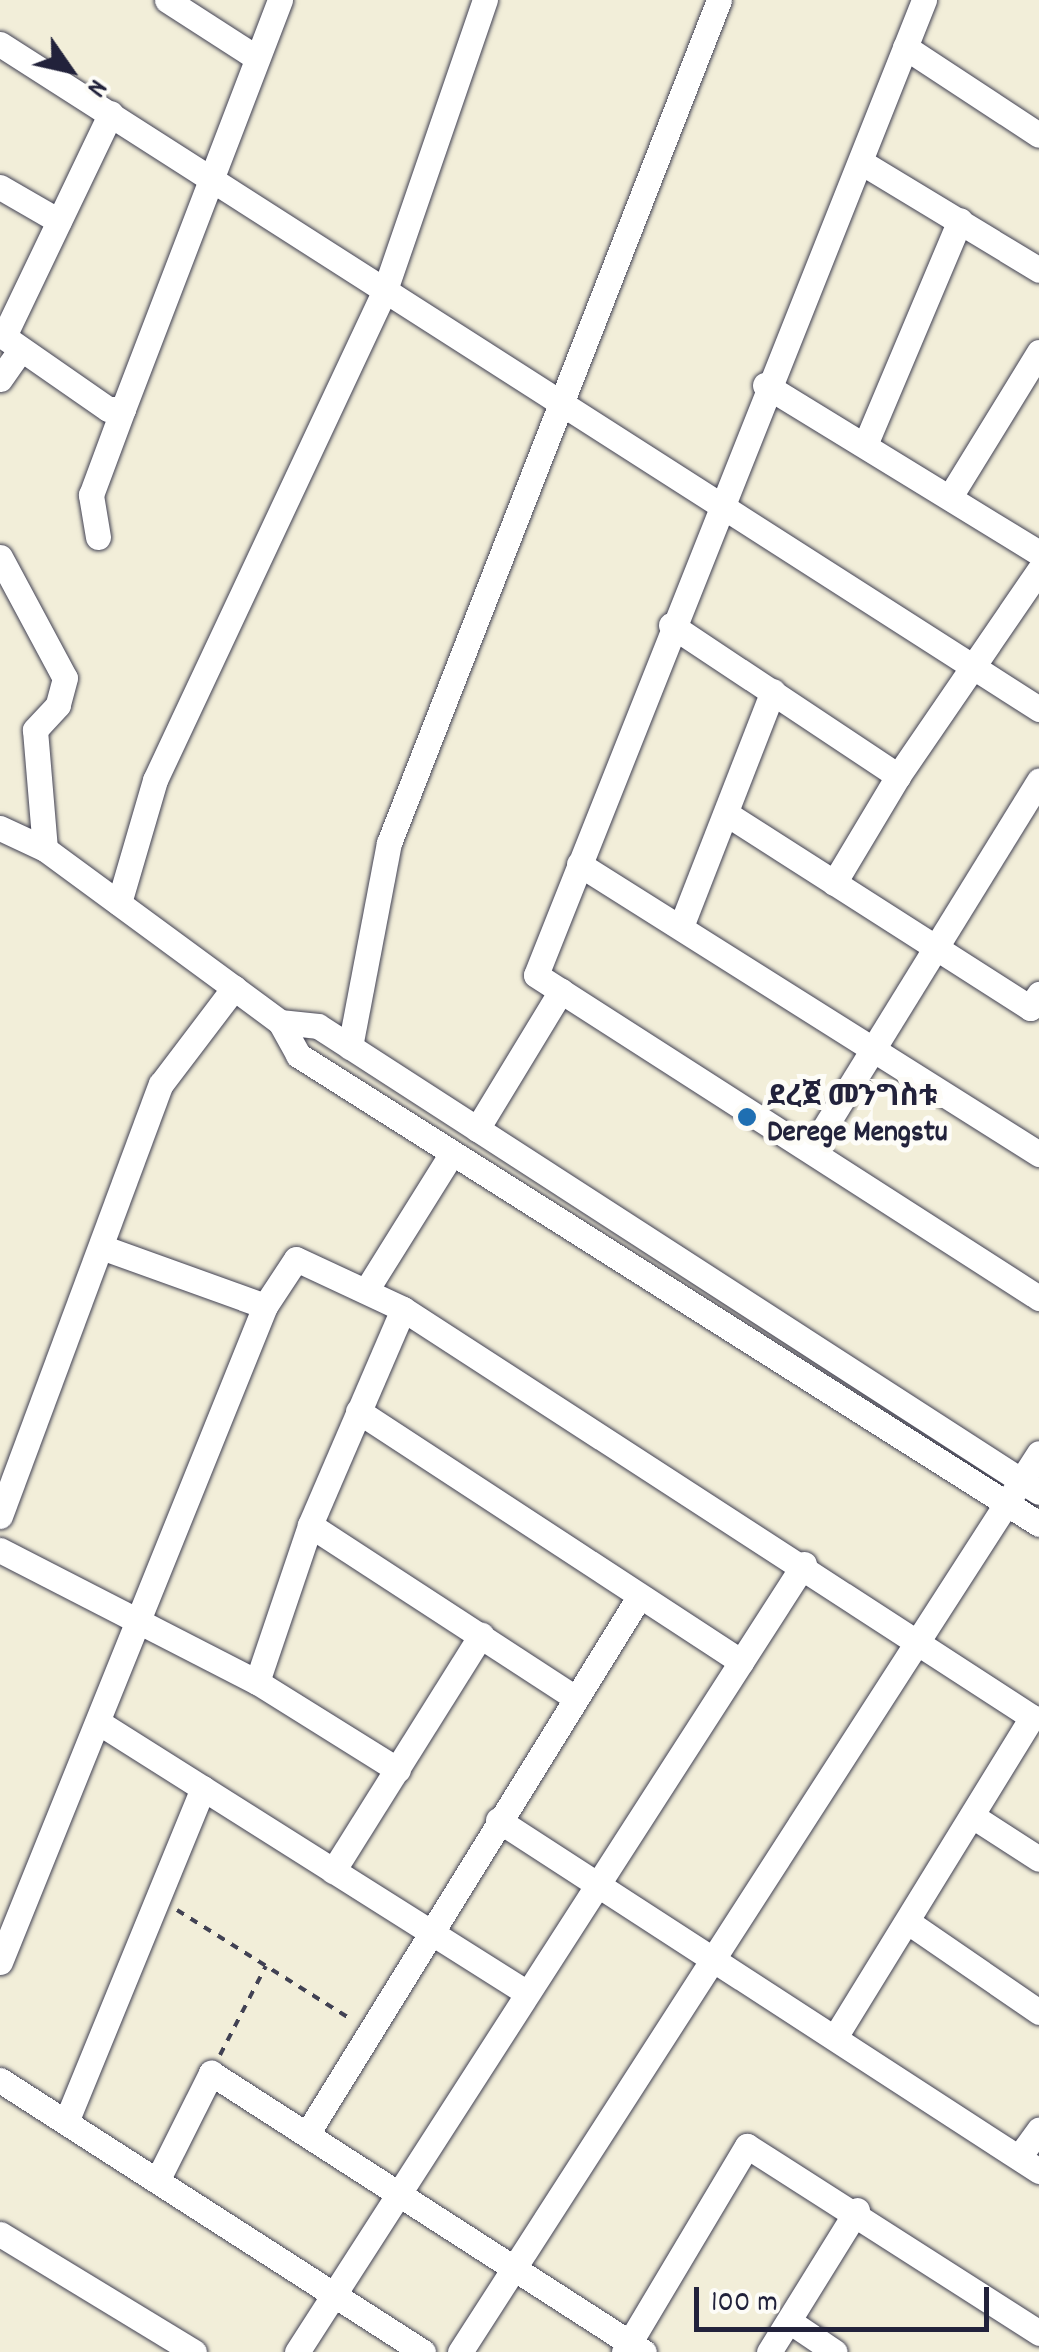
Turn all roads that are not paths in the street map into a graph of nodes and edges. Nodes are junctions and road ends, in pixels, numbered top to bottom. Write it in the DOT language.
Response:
graph roads {
  1 [pos="167,0"];
  2 [pos="280,0"];
  3 [pos="486,0"];
  4 [pos="719,0"];
  5 [pos="924,0"];
  6 [pos="0,44"];
  7 [pos="905,47"];
  8 [pos="258,58"];
  9 [pos="111,113"];
  10 [pos="1039,135"];
  11 [pos="861,162"];
  12 [pos="215,175"];
  13 [pos="0,187"];
  14 [pos="960,220"];
  15 [pos="59,221"];
  16 [pos="1039,270"];
  17 [pos="385,290"];
  18 [pos="8,341"];
  19 [pos="1039,352"];
  20 [pos="0,380"];
  21 [pos="765,385"];
  22 [pos="558,403"];
  23 [pos="123,409"];
  24 [pos="866,445"];
  25 [pos="951,495"];
  26 [pos="718,503"];
  27 [pos="98,537"];
  28 [pos="1039,553"];
  29 [pos="0,556"];
  30 [pos="1039,570"];
  31 [pos="670,625"];
  32 [pos="972,666"];
  33 [pos="772,692"];
  34 [pos="1039,709"];
  35 [pos="898,776"];
  36 [pos="1039,780"];
  37 [pos="727,814"];
  38 [pos="0,828"];
  39 [pos="45,850"];
  40 [pos="578,864"];
  41 [pos="834,883"];
  42 [pos="119,903"];
  43 [pos="682,924"];
  44 [pos="934,946"];
  45 [pos="234,988"];
  46 [pos="561,991"];
  47 [pos="1036,1006"];
  48 [pos="280,1022"];
  49 [pos="350,1047"];
  50 [pos="874,1048"];
  51 [pos="477,1129"];
  52 [pos="812,1148"];
  53 [pos="452,1153"];
  54 [pos="1039,1154"];
  55 [pos="101,1246"];
  56 [pos="367,1290"];
  57 [pos="1039,1298"];
  58 [pos="265,1306"];
  59 [pos="403,1308"];
  60 [pos="358,1411"];
  61 [pos="1039,1453"];
  62 [pos="1030,1486"];
  63 [pos="1006,1503"];
  64 [pos="0,1516"];
  65 [pos="1039,1524"];
  66 [pos="310,1525"];
  67 [pos="0,1550"];
  68 [pos="804,1564"];
  69 [pos="639,1597"];
  70 [pos="143,1620"];
  71 [pos="481,1635"];
  72 [pos="914,1636"];
  73 [pos="741,1662"];
  74 [pos="258,1682"];
  75 [pos="575,1698"];
  76 [pos="1036,1719"];
  77 [pos="98,1722"];
  78 [pos="398,1770"];
  79 [pos="203,1788"];
  80 [pos="974,1817"];
  81 [pos="498,1820"];
  82 [pos="1039,1859"];
  83 [pos="333,1871"];
  84 [pos="594,1885"];
  85 [pos="908,1922"];
  86 [pos="425,1930"];
  87 [pos="0,1962"];
  88 [pos="713,1963"];
  89 [pos="524,1991"];
  90 [pos="1039,2012"];
  91 [pos="835,2038"];
  92 [pos="0,2080"];
  93 [pos="66,2122"];
  94 [pos="1039,2129"];
  95 [pos="307,2134"];
  96 [pos="1029,2164"];
  97 [pos="158,2179"];
  98 [pos="401,2192"];
  99 [pos="857,2210"];
  100 [pos="0,2234"];
  101 [pos="516,2265"];
  102 [pos="334,2294"];
  103 [pos="789,2320"];
  104 [pos="1039,2333"];
  105 [pos="167,2345"];
  106 [pos="633,2349"];
  107 [pos="194,2352"];
  108 [pos="296,2352"];
  109 [pos="423,2352"];
  110 [pos="460,2352"];
  111 [pos="769,2352"];
  112 [pos="835,2352"];
  1 -- 8 [label="street"];
  2 -- 8 [label="street"];
  3 -- 17 [label="street"];
  4 -- 22 [label="street"];
  5 -- 7 [label="street"];
  6 -- 9 [label="street"];
  7 -- 10 [label="street"];
  7 -- 11 [label="street"];
  8 -- 12 [label="street"];
  9 -- 12 [label="street"];
  9 -- 15 [label="street"];
  11 -- 14 [label="street"];
  11 -- 21 [label="street"];
  12 -- 17 [label="street"];
  12 -- 23 [label="street"];
  13 -- 15 [label="street"];
  14 -- 16 [label="street"];
  14 -- 24 [label="street"];
  15 -- 18 [label="street"];
  17 -- 22 [label="street"];
  17 -- 42 [label="street"];
  18 -- 20 [label="street"];
  18 -- 23 [label="street"];
  19 -- 25 [label="street"];
  21 -- 24 [label="street"];
  21 -- 26 [label="street"];
  22 -- 26 [label="street"];
  22 -- 49 [label="street"];
  23 -- 27 [label="street"];
  24 -- 25 [label="street"];
  25 -- 28 [label="street"];
  26 -- 31 [label="street"];
  26 -- 32 [label="street"];
  29 -- 39 [label="street"];
  30 -- 32 [label="street"];
  31 -- 33 [label="street"];
  31 -- 40 [label="street"];
  32 -- 34 [label="street"];
  32 -- 35 [label="street"];
  33 -- 35 [label="street"];
  33 -- 37 [label="street"];
  35 -- 41 [label="street"];
  36 -- 44 [label="street"];
  37 -- 41 [label="street"];
  37 -- 43 [label="street"];
  38 -- 39 [label="street"];
  39 -- 42 [label="street"];
  40 -- 43 [label="street"];
  40 -- 46 [label="street"];
  41 -- 44 [label="street"];
  42 -- 45 [label="street"];
  43 -- 50 [label="street"];
  44 -- 47 [label="street"];
  44 -- 50 [label="street"];
  45 -- 48 [label="street"];
  45 -- 55 [label="street"];
  46 -- 51 [label="street"];
  46 -- 52 [label="street"];
  48 -- 49 [label="street"];
  48 -- 53 [label="street"];
  49 -- 51 [label="street"];
  50 -- 52 [label="street"];
  50 -- 54 [label="street"];
  51 -- 62 [label="street"];
  52 -- 57 [label="street"];
  53 -- 56 [label="street"];
  53 -- 63 [label="street"];
  55 -- 58 [label="street"];
  55 -- 64 [label="street"];
  56 -- 58 [label="street"];
  56 -- 59 [label="street"];
  58 -- 70 [label="street"];
  59 -- 60 [label="street"];
  59 -- 68 [label="street"];
  60 -- 66 [label="street"];
  60 -- 69 [label="street"];
  61 -- 62 [label="street"];
  62 -- 63 [label="street"];
  63 -- 65 [label="street"];
  63 -- 72 [label="street"];
  66 -- 71 [label="street"];
  66 -- 74 [label="street"];
  67 -- 70 [label="street"];
  68 -- 72 [label="street"];
  68 -- 73 [label="street"];
  69 -- 73 [label="street"];
  69 -- 75 [label="street"];
  70 -- 74 [label="street"];
  70 -- 77 [label="street"];
  71 -- 75 [label="street"];
  71 -- 78 [label="street"];
  72 -- 76 [label="street"];
  72 -- 88 [label="street"];
  73 -- 84 [label="street"];
  74 -- 78 [label="street"];
  75 -- 81 [label="street"];
  76 -- 80 [label="street"];
  77 -- 79 [label="street"];
  77 -- 87 [label="street"];
  78 -- 83 [label="street"];
  79 -- 83 [label="street"];
  79 -- 93 [label="street"];
  80 -- 82 [label="street"];
  80 -- 85 [label="street"];
  81 -- 84 [label="street"];
  81 -- 86 [label="street"];
  83 -- 86 [label="street"];
  84 -- 88 [label="street"];
  84 -- 89 [label="street"];
  85 -- 90 [label="street"];
  85 -- 91 [label="street"];
  86 -- 89 [label="street"];
  86 -- 95 [label="street"];
  88 -- 91 [label="street"];
  88 -- 101 [label="street"];
  89 -- 98 [label="street"];
  91 -- 96 [label="street"];
  92 -- 93 [label="street"];
  93 -- 97 [label="street"];
  94 -- 96 [label="street"];
  95 -- 97 [label="street"];
  95 -- 98 [label="street"];
  97 -- 102 [label="street"];
  98 -- 101 [label="street"];
  98 -- 102 [label="street"];
  99 -- 103 [label="street"];
  99 -- 104 [label="street"];
  99 -- 106 [label="street"];
  100 -- 105 [label="street"];
  101 -- 106 [label="street"];
  101 -- 110 [label="street"];
  102 -- 108 [label="street"];
  102 -- 109 [label="street"];
  103 -- 111 [label="street"];
  103 -- 112 [label="street"];
  105 -- 107 [label="street"];
}
